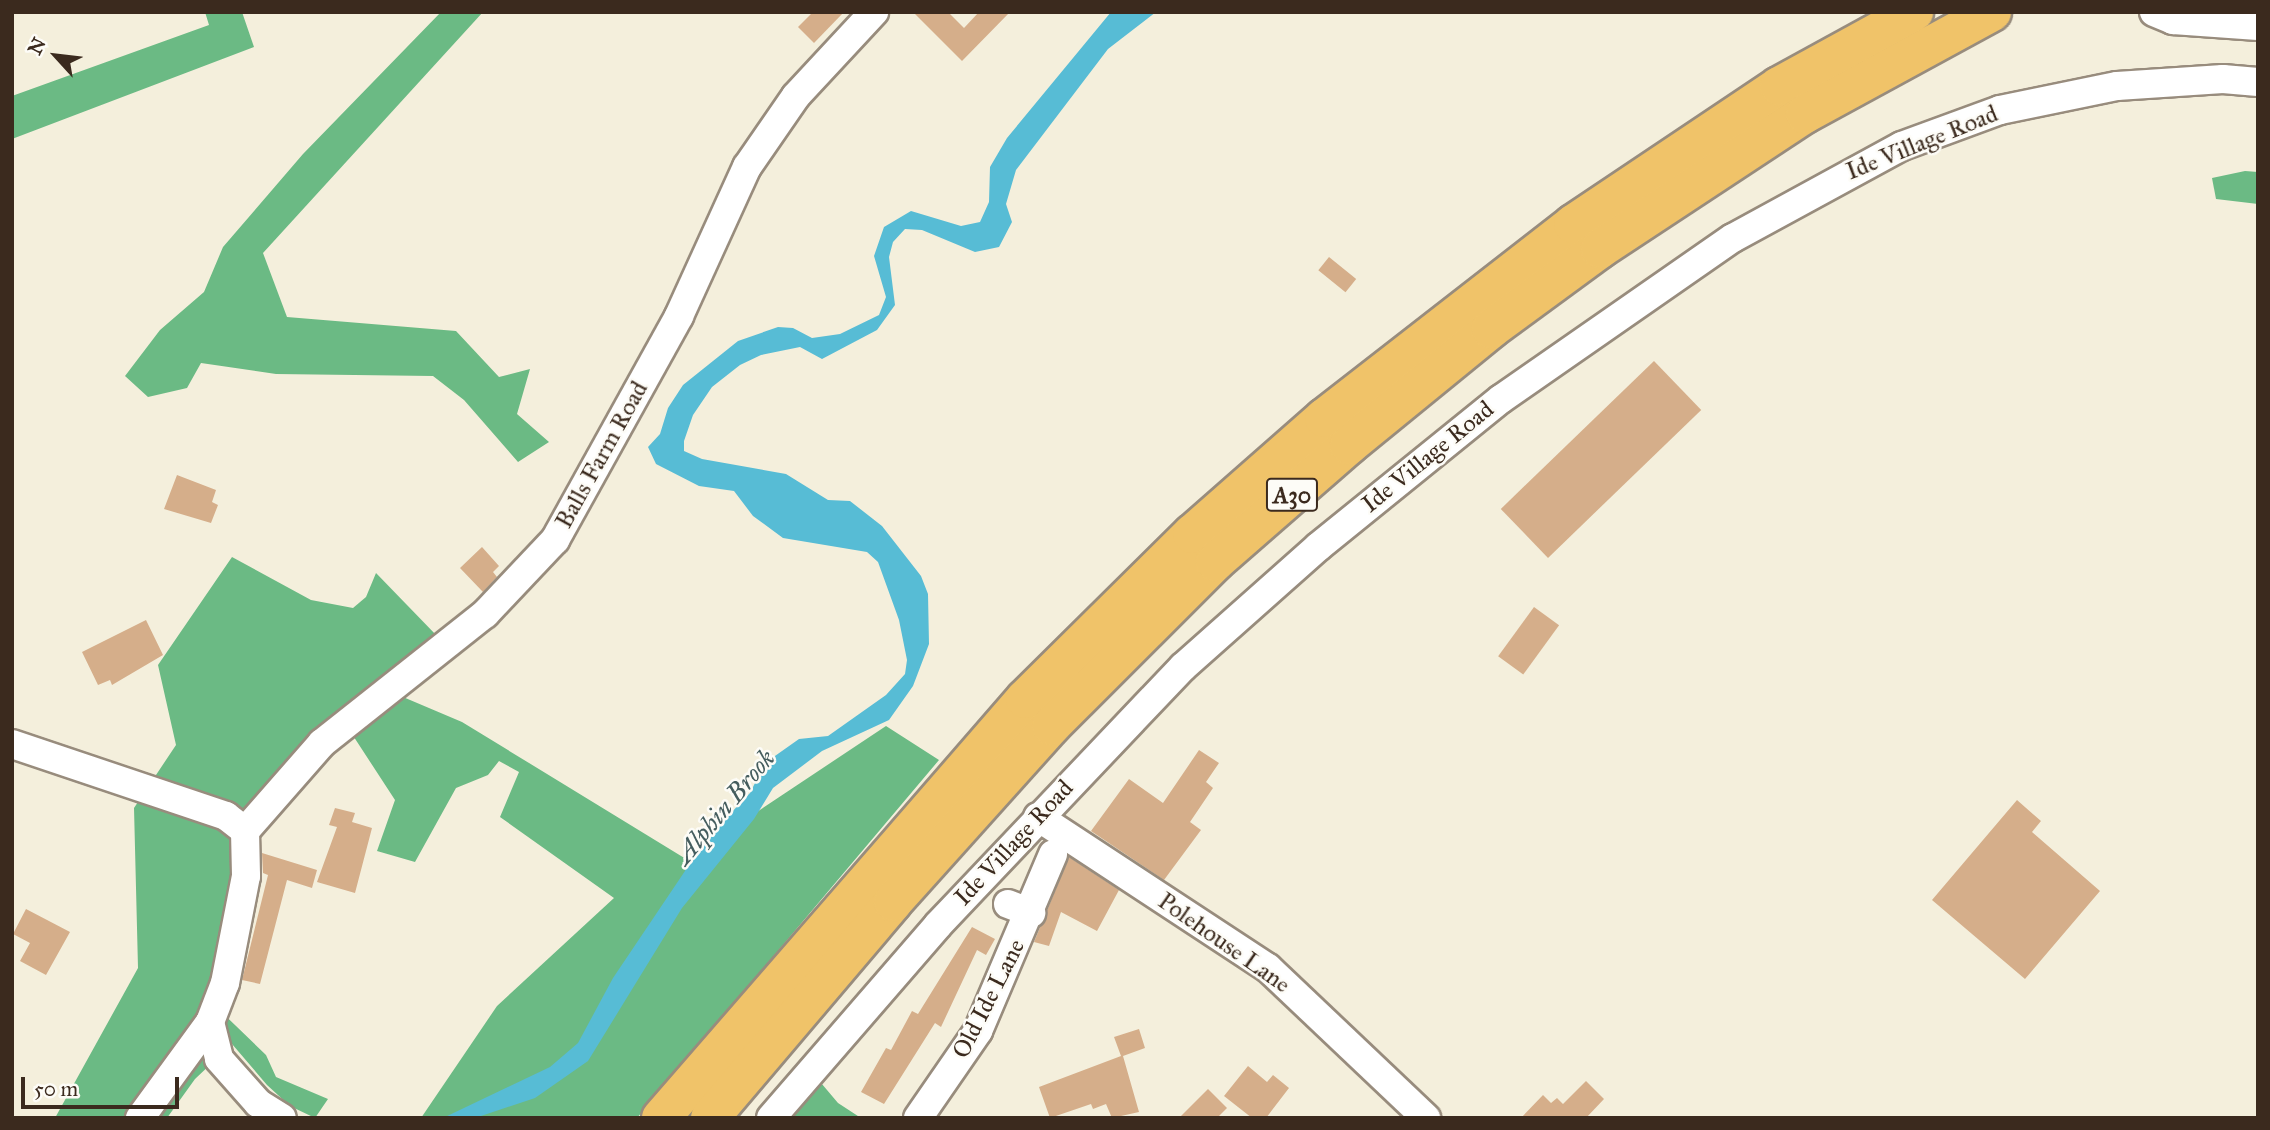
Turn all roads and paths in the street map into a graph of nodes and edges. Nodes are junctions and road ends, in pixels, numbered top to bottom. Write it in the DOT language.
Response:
graph roads {
  1 [pos="874,12"];
  2 [pos="1914,12"];
  3 [pos="1992,12"];
  4 [pos="2154,12"];
  5 [pos="2258,26"];
  6 [pos="2258,82"];
  7 [pos="12,744"];
  8 [pos="1038,817"];
  9 [pos="246,831"];
  10 [pos="1053,854"];
  11 [pos="209,1022"];
  12 [pos="183,1057"];
  13 [pos="219,1059"];
  14 [pos="140,1118"];
  15 [pos="282,1118"];
  16 [pos="661,1118"];
  17 [pos="710,1118"];
  18 [pos="771,1118"];
  19 [pos="918,1118"];
  20 [pos="1426,1118"];
  1 -- 9 [label="street, Balls Farm Road"];
  2 -- 16 [label="highway, A30"];
  3 -- 17 [label="highway, A30"];
  4 -- 5 [label="street"];
  6 -- 8 [label="street, Ide Village Road"];
  7 -- 9 [label="street"];
  8 -- 18 [label="street, Ide Village Road"];
  8 -- 20 [label="street, Polehouse Lane"];
  9 -- 11 [label="street"];
  10 -- 19 [label="street, Old Ide Lane"];
  11 -- 12 [label="street"];
  11 -- 13 [label="street"];
  12 -- 13 [label="street"];
  12 -- 14 [label="street"];
  13 -- 15 [label="street"];
}
